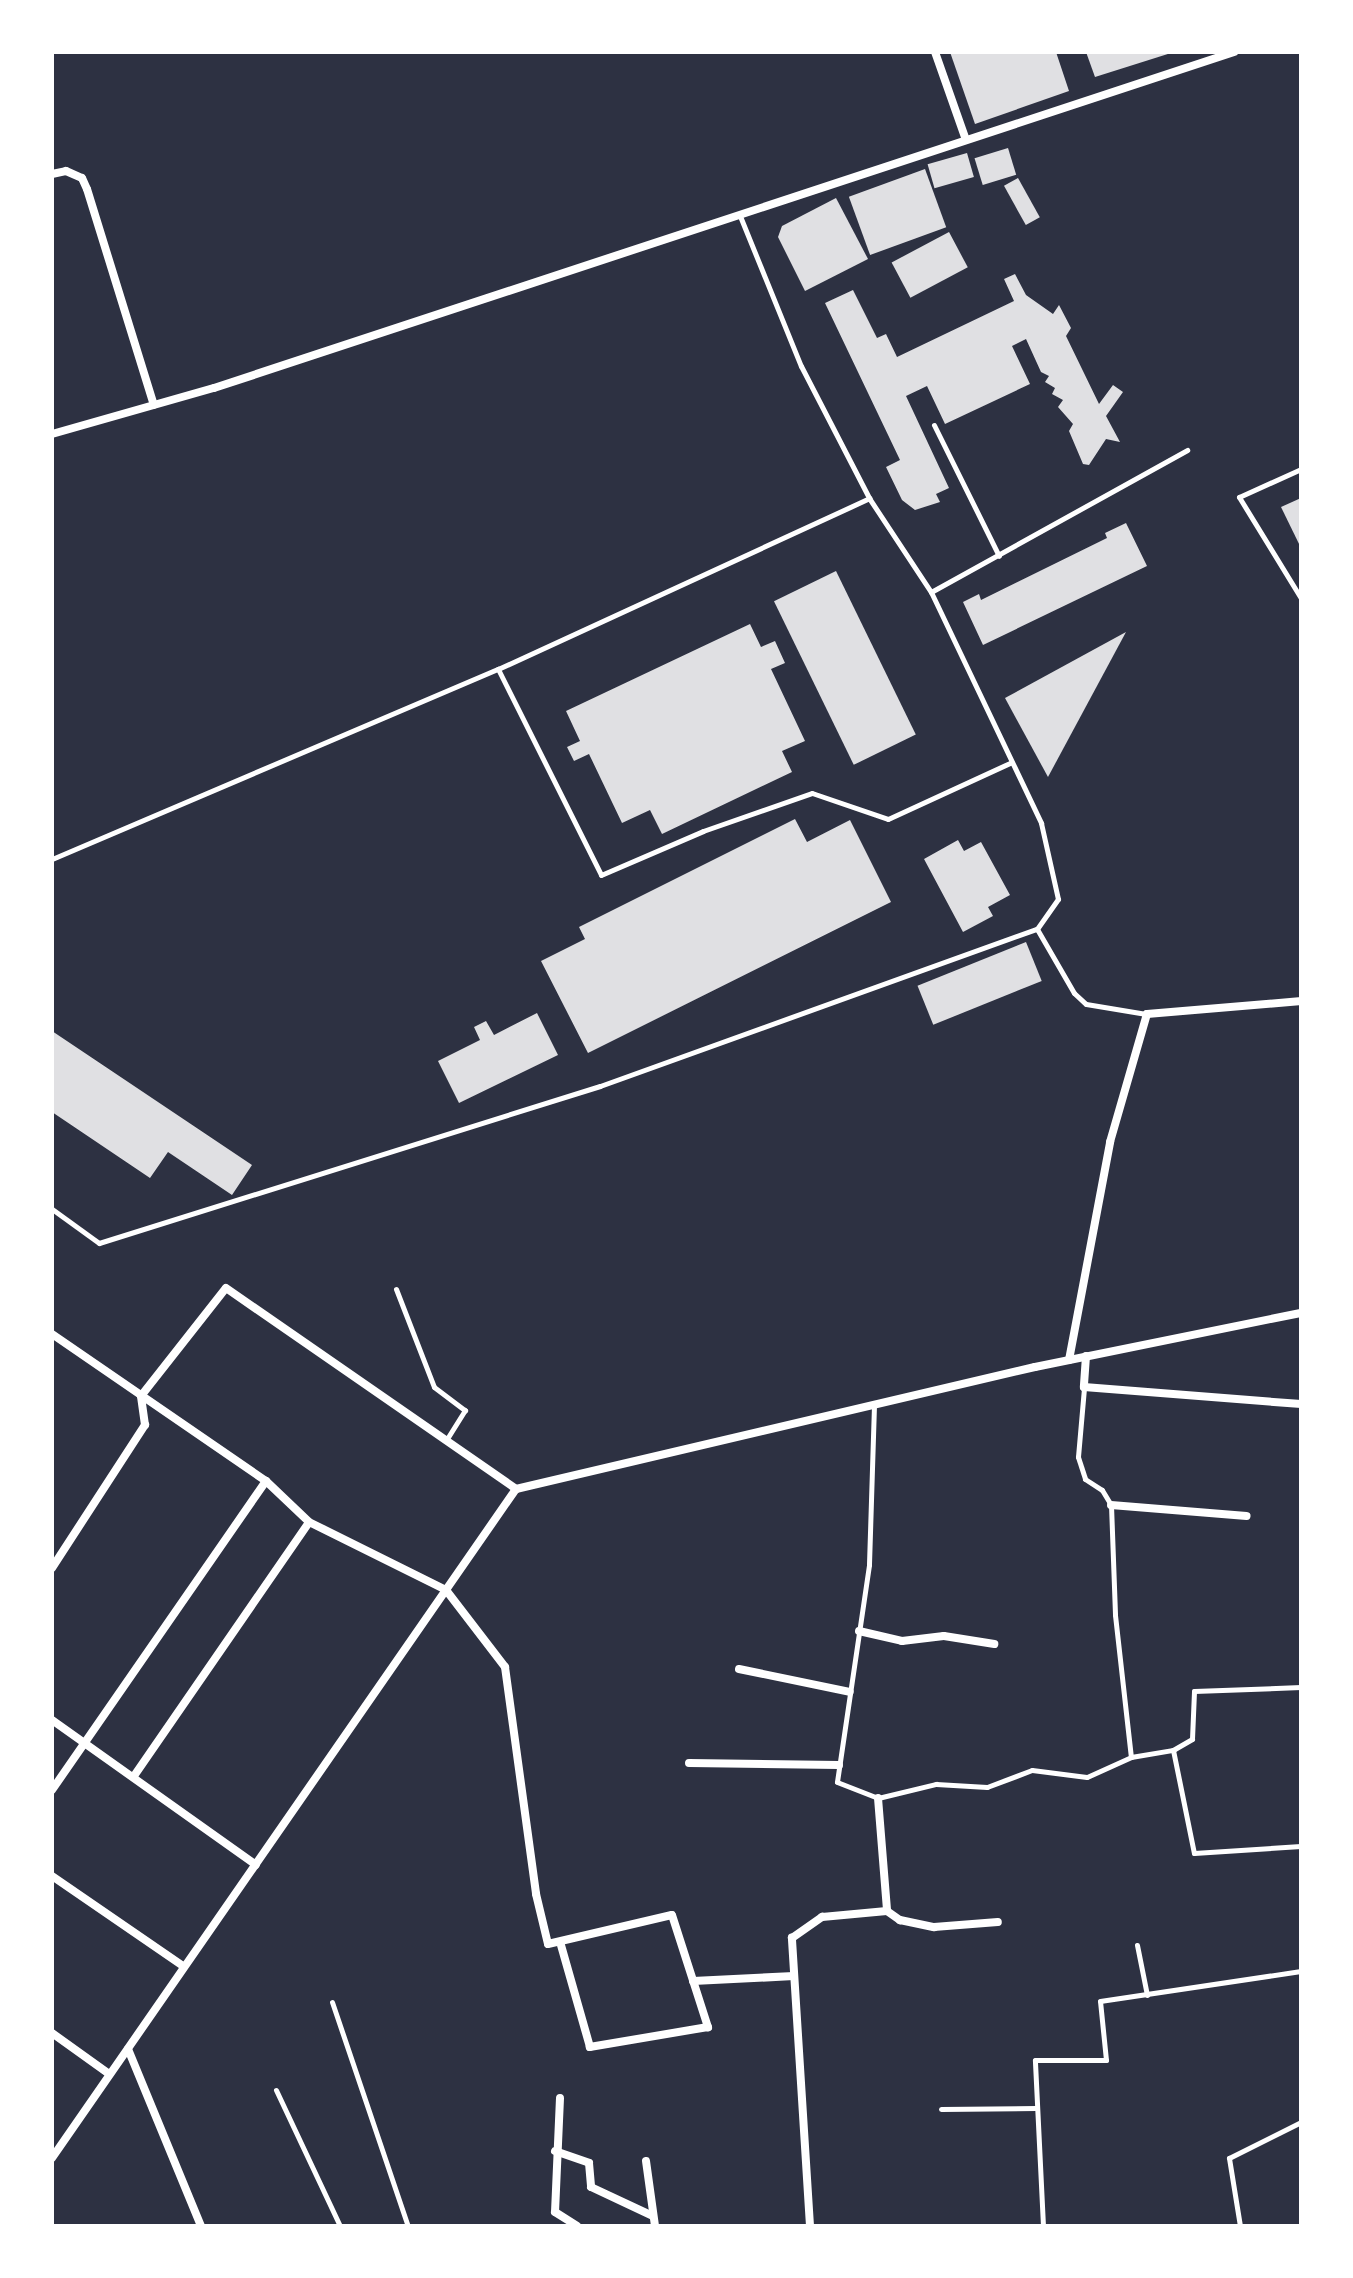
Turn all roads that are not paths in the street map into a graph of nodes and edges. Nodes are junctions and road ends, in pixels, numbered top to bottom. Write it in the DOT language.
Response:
graph roads {
  1 [pos="935,52"];
  2 [pos="1234,52"];
  3 [pos="966,140"];
  4 [pos="52,174"];
  5 [pos="740,215"];
  6 [pos="154,405"];
  7 [pos="934,425"];
  8 [pos="52,434"];
  9 [pos="1187,450"];
  10 [pos="1301,469"];
  11 [pos="869,498"];
  12 [pos="999,556"];
  13 [pos="931,592"];
  14 [pos="1301,598"];
  15 [pos="498,669"];
  16 [pos="1012,762"];
  17 [pos="52,859"];
  18 [pos="1037,929"];
  19 [pos="1301,1001"];
  20 [pos="1147,1014"];
  21 [pos="52,1209"];
  22 [pos="396,1289"];
  23 [pos="1301,1313"];
  24 [pos="52,1334"];
  25 [pos="1086,1356"];
  26 [pos="1069,1360"];
  27 [pos="1084,1387"];
  28 [pos="141,1396"];
  29 [pos="1301,1404"];
  30 [pos="874,1405"];
  31 [pos="446,1440"];
  32 [pos="266,1481"];
  33 [pos="516,1489"];
  34 [pos="1111,1505"];
  35 [pos="1247,1516"];
  36 [pos="309,1522"];
  37 [pos="52,1568"];
  38 [pos="446,1590"];
  39 [pos="859,1631"];
  40 [pos="994,1644"];
  41 [pos="739,1669"];
  42 [pos="1301,1687"];
  43 [pos="850,1692"];
  44 [pos="52,1720"];
  45 [pos="84,1743"];
  46 [pos="1173,1750"];
  47 [pos="1131,1757"];
  48 [pos="689,1763"];
  49 [pos="839,1765"];
  50 [pos="134,1776"];
  51 [pos="52,1790"];
  52 [pos="878,1798"];
  53 [pos="1301,1846"];
  54 [pos="256,1865"];
  55 [pos="52,1876"];
  56 [pos="887,1911"];
  57 [pos="998,1922"];
  58 [pos="560,1942"];
  59 [pos="1137,1945"];
  60 [pos="183,1966"];
  61 [pos="1301,1971"];
  62 [pos="794,1976"];
  63 [pos="693,1981"];
  64 [pos="1147,1995"];
  65 [pos="332,2002"];
  66 [pos="52,2033"];
  67 [pos="128,2049"];
  68 [pos="109,2074"];
  69 [pos="276,2090"];
  70 [pos="560,2098"];
  71 [pos="1036,2108"];
  72 [pos="941,2109"];
  73 [pos="1301,2122"];
  74 [pos="555,2151"];
  75 [pos="52,2158"];
  76 [pos="646,2161"];
  77 [pos="654,2221"];
  78 [pos="201,2226"];
  79 [pos="340,2226"];
  80 [pos="408,2226"];
  81 [pos="577,2226"];
  82 [pos="810,2226"];
  83 [pos="1043,2226"];
  84 [pos="1240,2226"];
  1 -- 3 [label="street"];
  2 -- 3 [label="street"];
  3 -- 5 [label="street"];
  4 -- 6 [label="street"];
  5 -- 6 [label="street"];
  5 -- 11 [label="lane"];
  6 -- 8 [label="street"];
  7 -- 12 [label="lane"];
  9 -- 12 [label="lane"];
  10 -- 14 [label="lane"];
  11 -- 13 [label="lane"];
  11 -- 15 [label="lane"];
  12 -- 13 [label="lane"];
  13 -- 16 [label="lane"];
  15 -- 16 [label="lane"];
  15 -- 17 [label="lane"];
  16 -- 18 [label="lane"];
  18 -- 20 [label="lane"];
  18 -- 21 [label="lane"];
  19 -- 20 [label="street"];
  20 -- 26 [label="street"];
  22 -- 31 [label="lane"];
  23 -- 25 [label="street"];
  24 -- 28 [label="street"];
  25 -- 26 [label="street"];
  25 -- 27 [label="street"];
  26 -- 30 [label="street"];
  27 -- 29 [label="street"];
  27 -- 34 [label="lane"];
  28 -- 31 [label="street"];
  28 -- 32 [label="street"];
  28 -- 37 [label="street"];
  30 -- 33 [label="street"];
  30 -- 39 [label="lane"];
  31 -- 33 [label="street"];
  32 -- 36 [label="street"];
  32 -- 45 [label="street"];
  33 -- 38 [label="street"];
  34 -- 35 [label="street"];
  34 -- 47 [label="lane"];
  36 -- 38 [label="street"];
  36 -- 50 [label="street"];
  38 -- 54 [label="street"];
  38 -- 58 [label="street"];
  39 -- 40 [label="street"];
  39 -- 43 [label="lane"];
  41 -- 43 [label="street"];
  42 -- 46 [label="lane"];
  43 -- 49 [label="lane"];
  44 -- 45 [label="street"];
  45 -- 50 [label="street"];
  45 -- 51 [label="street"];
  46 -- 47 [label="lane"];
  46 -- 53 [label="lane"];
  47 -- 52 [label="lane"];
  48 -- 49 [label="street"];
  49 -- 52 [label="lane"];
  50 -- 54 [label="street"];
  52 -- 56 [label="street"];
  54 -- 60 [label="street"];
  55 -- 60 [label="street"];
  56 -- 57 [label="street"];
  56 -- 62 [label="street"];
  58 -- 63 [label="street"];
  58 -- 63 [label="street"];
  59 -- 64 [label="lane"];
  60 -- 67 [label="street"];
  61 -- 64 [label="lane"];
  62 -- 63 [label="street"];
  62 -- 82 [label="street"];
  64 -- 71 [label="lane"];
  65 -- 80 [label="lane"];
  66 -- 68 [label="street"];
  67 -- 68 [label="street"];
  67 -- 78 [label="street"];
  68 -- 75 [label="street"];
  69 -- 79 [label="lane"];
  70 -- 74 [label="street"];
  71 -- 72 [label="lane"];
  71 -- 83 [label="lane"];
  73 -- 84 [label="lane"];
  74 -- 77 [label="street"];
  74 -- 81 [label="street"];
  76 -- 77 [label="street"];
}
